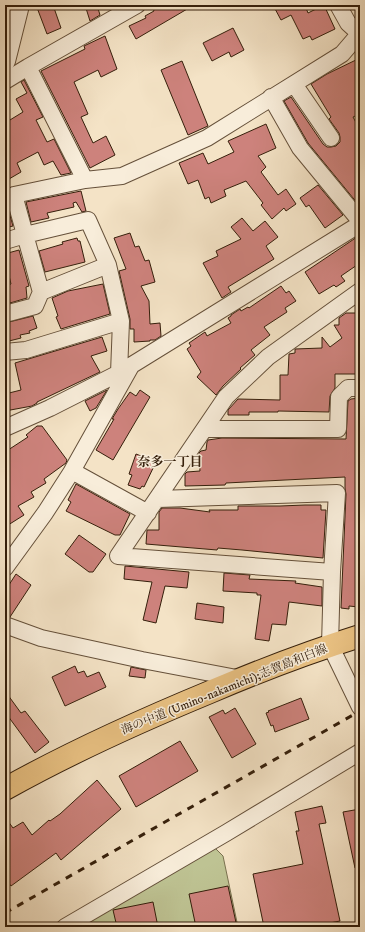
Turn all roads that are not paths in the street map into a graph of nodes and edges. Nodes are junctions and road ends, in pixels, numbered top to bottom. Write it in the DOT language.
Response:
graph roads {
  1 [pos="19,5"];
  2 [pos="137,5"];
  3 [pos="338,5"];
  4 [pos="359,33"];
  5 [pos="5,61"];
  6 [pos="28,67"];
  7 [pos="5,81"];
  8 [pos="294,84"];
  9 [pos="271,97"];
  10 [pos="331,138"];
  11 [pos="85,180"];
  12 [pos="360,223"];
  13 [pos="25,235"];
  14 [pos="5,241"];
  15 [pos="108,265"];
  16 [pos="360,291"];
  17 [pos="41,292"];
  18 [pos="5,314"];
  19 [pos="121,321"];
  20 [pos="5,352"];
  21 [pos="126,369"];
  22 [pos="360,388"];
  23 [pos="5,428"];
  24 [pos="205,429"];
  25 [pos="72,471"];
  26 [pos="158,499"];
  27 [pos="148,513"];
  28 [pos="5,568"];
  29 [pos="332,572"];
  30 [pos="5,625"];
  31 [pos="360,636"];
  32 [pos="330,645"];
  33 [pos="242,679"];
  34 [pos="360,706"];
  35 [pos="360,752"];
  36 [pos="5,789"];
  37 [pos="65,927"];
  1 -- 5 [label="street"];
  2 -- 6 [label="street"];
  3 -- 4 [label="street"];
  4 -- 8 [label="street"];
  6 -- 7 [label="street"];
  6 -- 11 [label="street"];
  8 -- 9 [label="street"];
  8 -- 10 [label="street"];
  9 -- 11 [label="street"];
  9 -- 12 [label="street"];
  11 -- 13 [label="street"];
  12 -- 21 [label="street"];
  13 -- 14 [label="street"];
  13 -- 15 [label="street"];
  13 -- 17 [label="street"];
  15 -- 17 [label="street"];
  15 -- 19 [label="street"];
  16 -- 24 [label="street"];
  17 -- 18 [label="street"];
  19 -- 20 [label="street"];
  19 -- 21 [label="street"];
  21 -- 23 [label="street"];
  21 -- 25 [label="street"];
  22 -- 24 [label="street"];
  24 -- 26 [label="street"];
  25 -- 27 [label="street"];
  25 -- 28 [label="street"];
  26 -- 27 [label="street"];
  26 -- 29 [label="street"];
  27 -- 29 [label="street"];
  29 -- 32 [label="street"];
  30 -- 33 [label="street"];
  31 -- 32 [label="main road, 海の中道 (Umino-nakamichi);志賀島和白線"];
  32 -- 33 [label="main road, 海の中道 (Umino-nakamichi);志賀島和白線"];
  32 -- 34 [label="street"];
  33 -- 36 [label="main road, 海の中道 (Umino-nakamichi);志賀島和白線"];
  35 -- 37 [label="street"];
}
